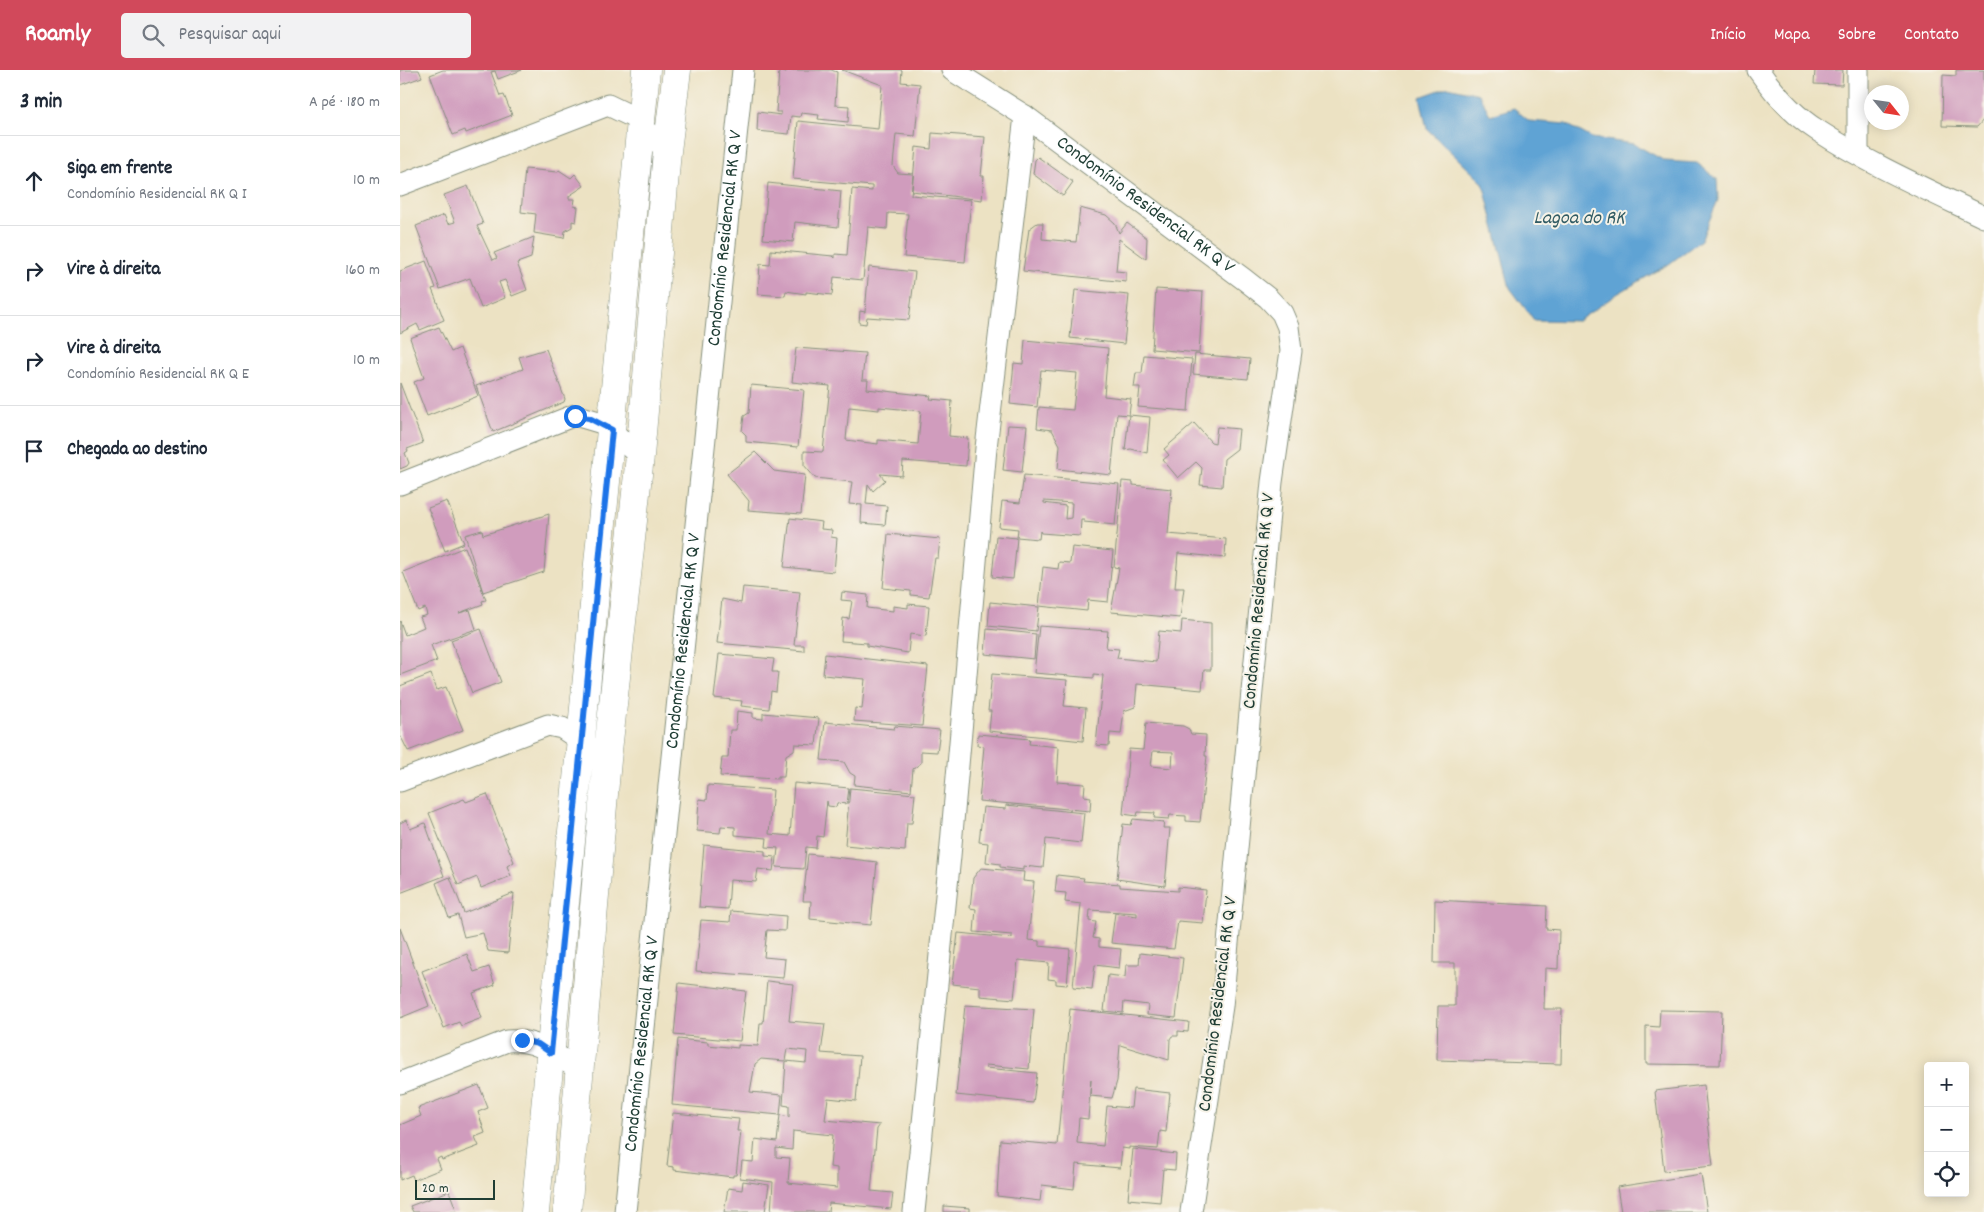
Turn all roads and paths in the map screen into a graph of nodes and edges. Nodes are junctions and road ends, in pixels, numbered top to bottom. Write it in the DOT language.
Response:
graph roads {
  1 [pos="646,70"];
  2 [pos="677,70"];
  3 [pos="743,70"];
  4 [pos="952,70"];
  5 [pos="1758,70"];
  6 [pos="1858,70"];
  7 [pos="1025,116"];
  8 [pos="641,124"];
  9 [pos="667,151"];
  10 [pos="1858,153"];
  11 [pos="400,185"];
  12 [pos="1984,217"];
  13 [pos="612,430"];
  14 [pos="640,456"];
  15 [pos="400,484"];
  16 [pos="581,740"];
  17 [pos="607,760"];
  18 [pos="400,781"];
  19 [pos="551,1053"];
  20 [pos="580,1070"];
  21 [pos="400,1083"];
  22 [pos="535,1212"];
  23 [pos="567,1212"];
  24 [pos="625,1212"];
  25 [pos="914,1212"];
  26 [pos="1191,1212"];
  1 -- 8 [label="street"];
  2 -- 9 [label="street"];
  3 -- 24 [label="street, Condomínio Residencial RK Q V"];
  4 -- 7 [label="street, Condomínio Residencial RK Q V"];
  5 -- 10 [label="street"];
  6 -- 10 [label="street"];
  7 -- 25 [label="street"];
  7 -- 26 [label="street, Condomínio Residencial RK Q V"];
  8 -- 9 [label="street"];
  8 -- 11 [label="street"];
  8 -- 13 [label="street"];
  9 -- 14 [label="street"];
  10 -- 12 [label="street"];
  13 -- 14 [label="street"];
  13 -- 15 [label="street"];
  13 -- 16 [label="street"];
  14 -- 17 [label="street"];
  16 -- 17 [label="street"];
  16 -- 18 [label="street"];
  16 -- 19 [label="street"];
  17 -- 20 [label="street"];
  19 -- 20 [label="street"];
  19 -- 21 [label="street"];
  19 -- 22 [label="street"];
  20 -- 23 [label="street"];
}
